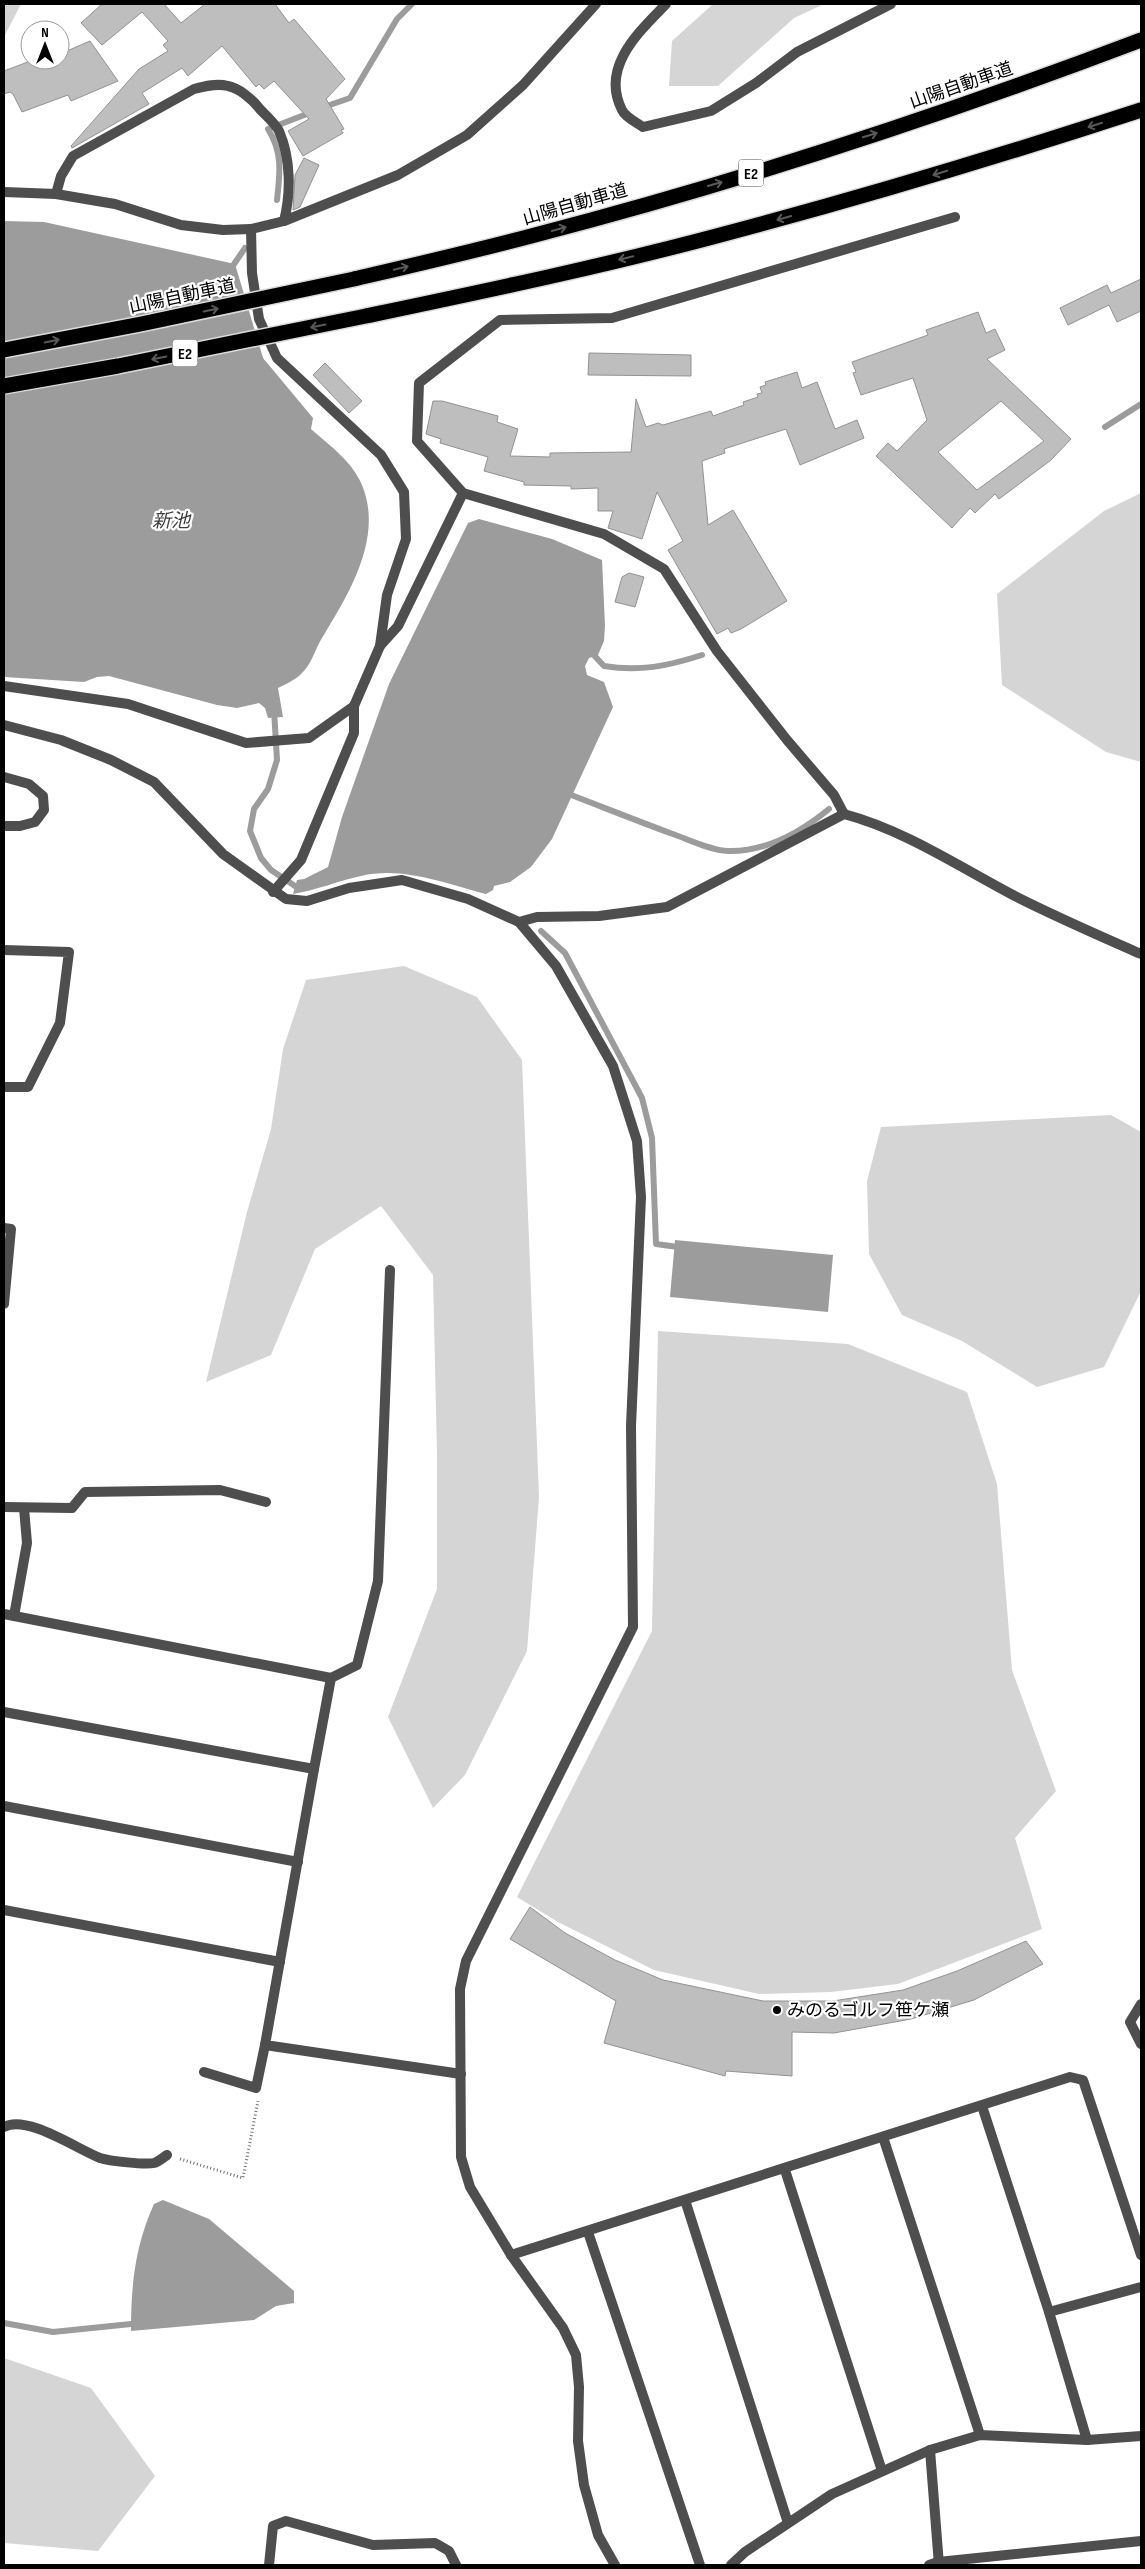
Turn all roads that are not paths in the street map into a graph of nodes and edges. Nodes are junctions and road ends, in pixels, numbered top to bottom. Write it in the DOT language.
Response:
graph roads {
  1 [pos="596,4"];
  2 [pos="666,4"];
  3 [pos="891,4"];
  4 [pos="1141,40"];
  5 [pos="1141,110"];
  6 [pos="4,192"];
  7 [pos="56,194"];
  8 [pos="955,217"];
  9 [pos="284,221"];
  10 [pos="251,229"];
  11 [pos="4,350"];
  12 [pos="4,386"];
  13 [pos="462,493"];
  14 [pos="380,646"];
  15 [pos="4,686"];
  16 [pos="354,706"];
  17 [pos="4,725"];
  18 [pos="4,778"];
  19 [pos="844,814"];
  20 [pos="4,826"];
  21 [pos="273,892"];
  22 [pos="519,922"];
  23 [pos="4,950"];
  24 [pos="1141,954"];
  25 [pos="4,1087"];
  26 [pos="4,1228"];
  27 [pos="390,1270"];
  28 [pos="4,1304"];
  29 [pos="266,1502"];
  30 [pos="4,1507"];
  31 [pos="24,1508"];
  32 [pos="9,1615"];
  33 [pos="331,1678"];
  34 [pos="4,1712"];
  35 [pos="314,1769"];
  36 [pos="4,1806"];
  37 [pos="298,1862"];
  38 [pos="4,1910"];
  39 [pos="280,1962"];
  40 [pos="1141,2004"];
  41 [pos="1141,2044"];
  42 [pos="265,2045"];
  43 [pos="204,2072"];
  44 [pos="460,2074"];
  45 [pos="982,2106"];
  46 [pos="4,2127"];
  47 [pos="883,2137"];
  48 [pos="168,2155"];
  49 [pos="784,2170"];
  50 [pos="685,2200"];
  51 [pos="588,2232"];
  52 [pos="511,2255"];
  53 [pos="1141,2255"];
  54 [pos="1141,2287"];
  55 [pos="1049,2312"];
  56 [pos="980,2435"];
  57 [pos="1141,2436"];
  58 [pos="1087,2440"];
  59 [pos="930,2450"];
  60 [pos="882,2471"];
  61 [pos="788,2523"];
  62 [pos="1141,2542"];
  63 [pos="935,2564"];
  64 [pos="268,2565"];
  65 [pos="456,2565"];
  66 [pos="615,2565"];
  67 [pos="700,2565"];
  68 [pos="731,2565"];
  1 -- 9 [label="street"];
  2 -- 3 [label="street"];
  11 -- 4 [label="highway, 山陽自動車道 / E2, one-way, bridge"];
  5 -- 12 [label="highway, E2, one-way, bridge"];
  6 -- 7 [label="street"];
  7 -- 9 [label="street"];
  7 -- 10 [label="street"];
  8 -- 13 [label="street"];
  9 -- 10 [label="street"];
  10 -- 14 [label="street"];
  13 -- 14 [label="street"];
  13 -- 19 [label="street"];
  14 -- 16 [label="street"];
  15 -- 16 [label="street"];
  16 -- 21 [label="street"];
  17 -- 21 [label="street"];
  18 -- 20 [label="street"];
  19 -- 22 [label="street"];
  19 -- 24 [label="street"];
  21 -- 22 [label="street"];
  22 -- 44 [label="street"];
  23 -- 25 [label="street"];
  26 -- 28 [label="street"];
  27 -- 33 [label="street"];
  29 -- 31 [label="street"];
  30 -- 31 [label="street"];
  31 -- 32 [label="street"];
  32 -- 33 [label="street"];
  33 -- 35 [label="street"];
  34 -- 35 [label="street"];
  35 -- 37 [label="street"];
  36 -- 37 [label="street"];
  37 -- 39 [label="street"];
  38 -- 39 [label="street"];
  39 -- 42 [label="street"];
  40 -- 41 [label="street"];
  42 -- 43 [label="street"];
  42 -- 44 [label="street"];
  44 -- 52 [label="street"];
  45 -- 47 [label="street"];
  45 -- 53 [label="street"];
  45 -- 55 [label="street"];
  46 -- 48 [label="street"];
  47 -- 49 [label="street"];
  47 -- 56 [label="street"];
  49 -- 50 [label="street"];
  49 -- 60 [label="street"];
  50 -- 51 [label="street"];
  50 -- 61 [label="street"];
  51 -- 52 [label="street"];
  51 -- 67 [label="street"];
  52 -- 66 [label="street"];
  54 -- 55 [label="street"];
  55 -- 58 [label="street"];
  56 -- 58 [label="street"];
  56 -- 59 [label="street"];
  57 -- 58 [label="street"];
  59 -- 60 [label="street"];
  59 -- 63 [label="street"];
  60 -- 61 [label="street"];
  61 -- 68 [label="street"];
  62 -- 63 [label="street"];
  64 -- 65 [label="street"];
}
